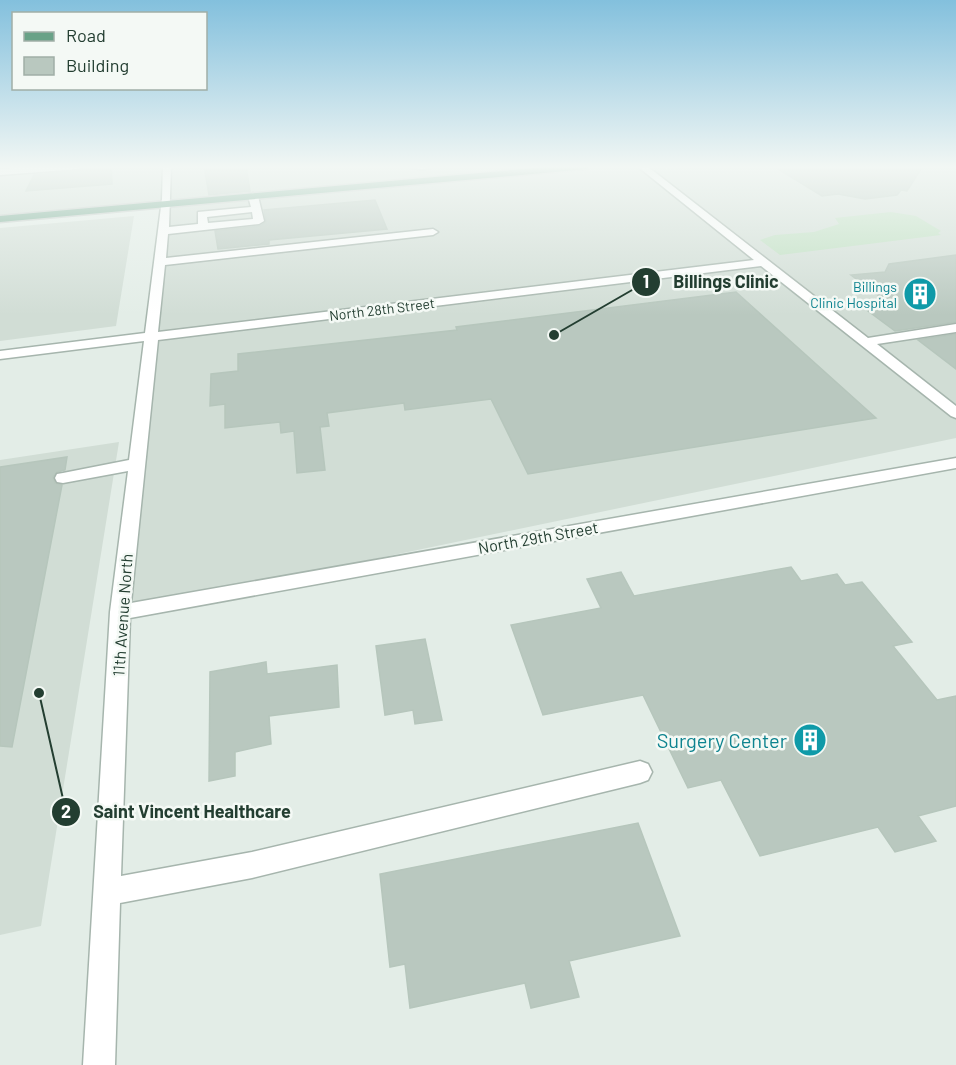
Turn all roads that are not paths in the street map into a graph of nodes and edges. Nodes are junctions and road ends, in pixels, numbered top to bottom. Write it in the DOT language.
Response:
graph roads {
  1 [pos="37,216"];
  2 [pos="165,216"];
  3 [pos="258,216"];
  4 [pos="705,216"];
  5 [pos="0,219"];
  6 [pos="163,231"];
  7 [pos="432,232"];
  8 [pos="159,262"];
  9 [pos="765,262"];
  10 [pos="956,328"];
  11 [pos="150,337"];
  12 [pos="866,342"];
  13 [pos="0,355"];
  14 [pos="956,413"];
  15 [pos="956,463"];
  16 [pos="136,464"];
  17 [pos="63,478"];
  18 [pos="120,612"];
  19 [pos="639,772"];
  20 [pos="107,892"];
  21 [pos="99,1065"];
  1 -- 5 [label="main road"];
  2 -- 6 [label="street, 11th Avenue North"];
  3 -- 6 [label="street"];
  4 -- 9 [label="street"];
  6 -- 8 [label="street, 11th Avenue North"];
  7 -- 8 [label="street"];
  8 -- 11 [label="street, 11th Avenue North"];
  9 -- 11 [label="street, North 28th Street"];
  9 -- 12 [label="street"];
  10 -- 12 [label="street"];
  11 -- 13 [label="street, North 28th Street"];
  11 -- 16 [label="street, 11th Avenue North"];
  12 -- 14 [label="street"];
  15 -- 18 [label="street, North 29th Street"];
  16 -- 17 [label="street"];
  16 -- 18 [label="street, 11th Avenue North"];
  18 -- 20 [label="street, 11th Avenue North"];
  19 -- 20 [label="street"];
  20 -- 21 [label="street, 11th Avenue North"];
}
